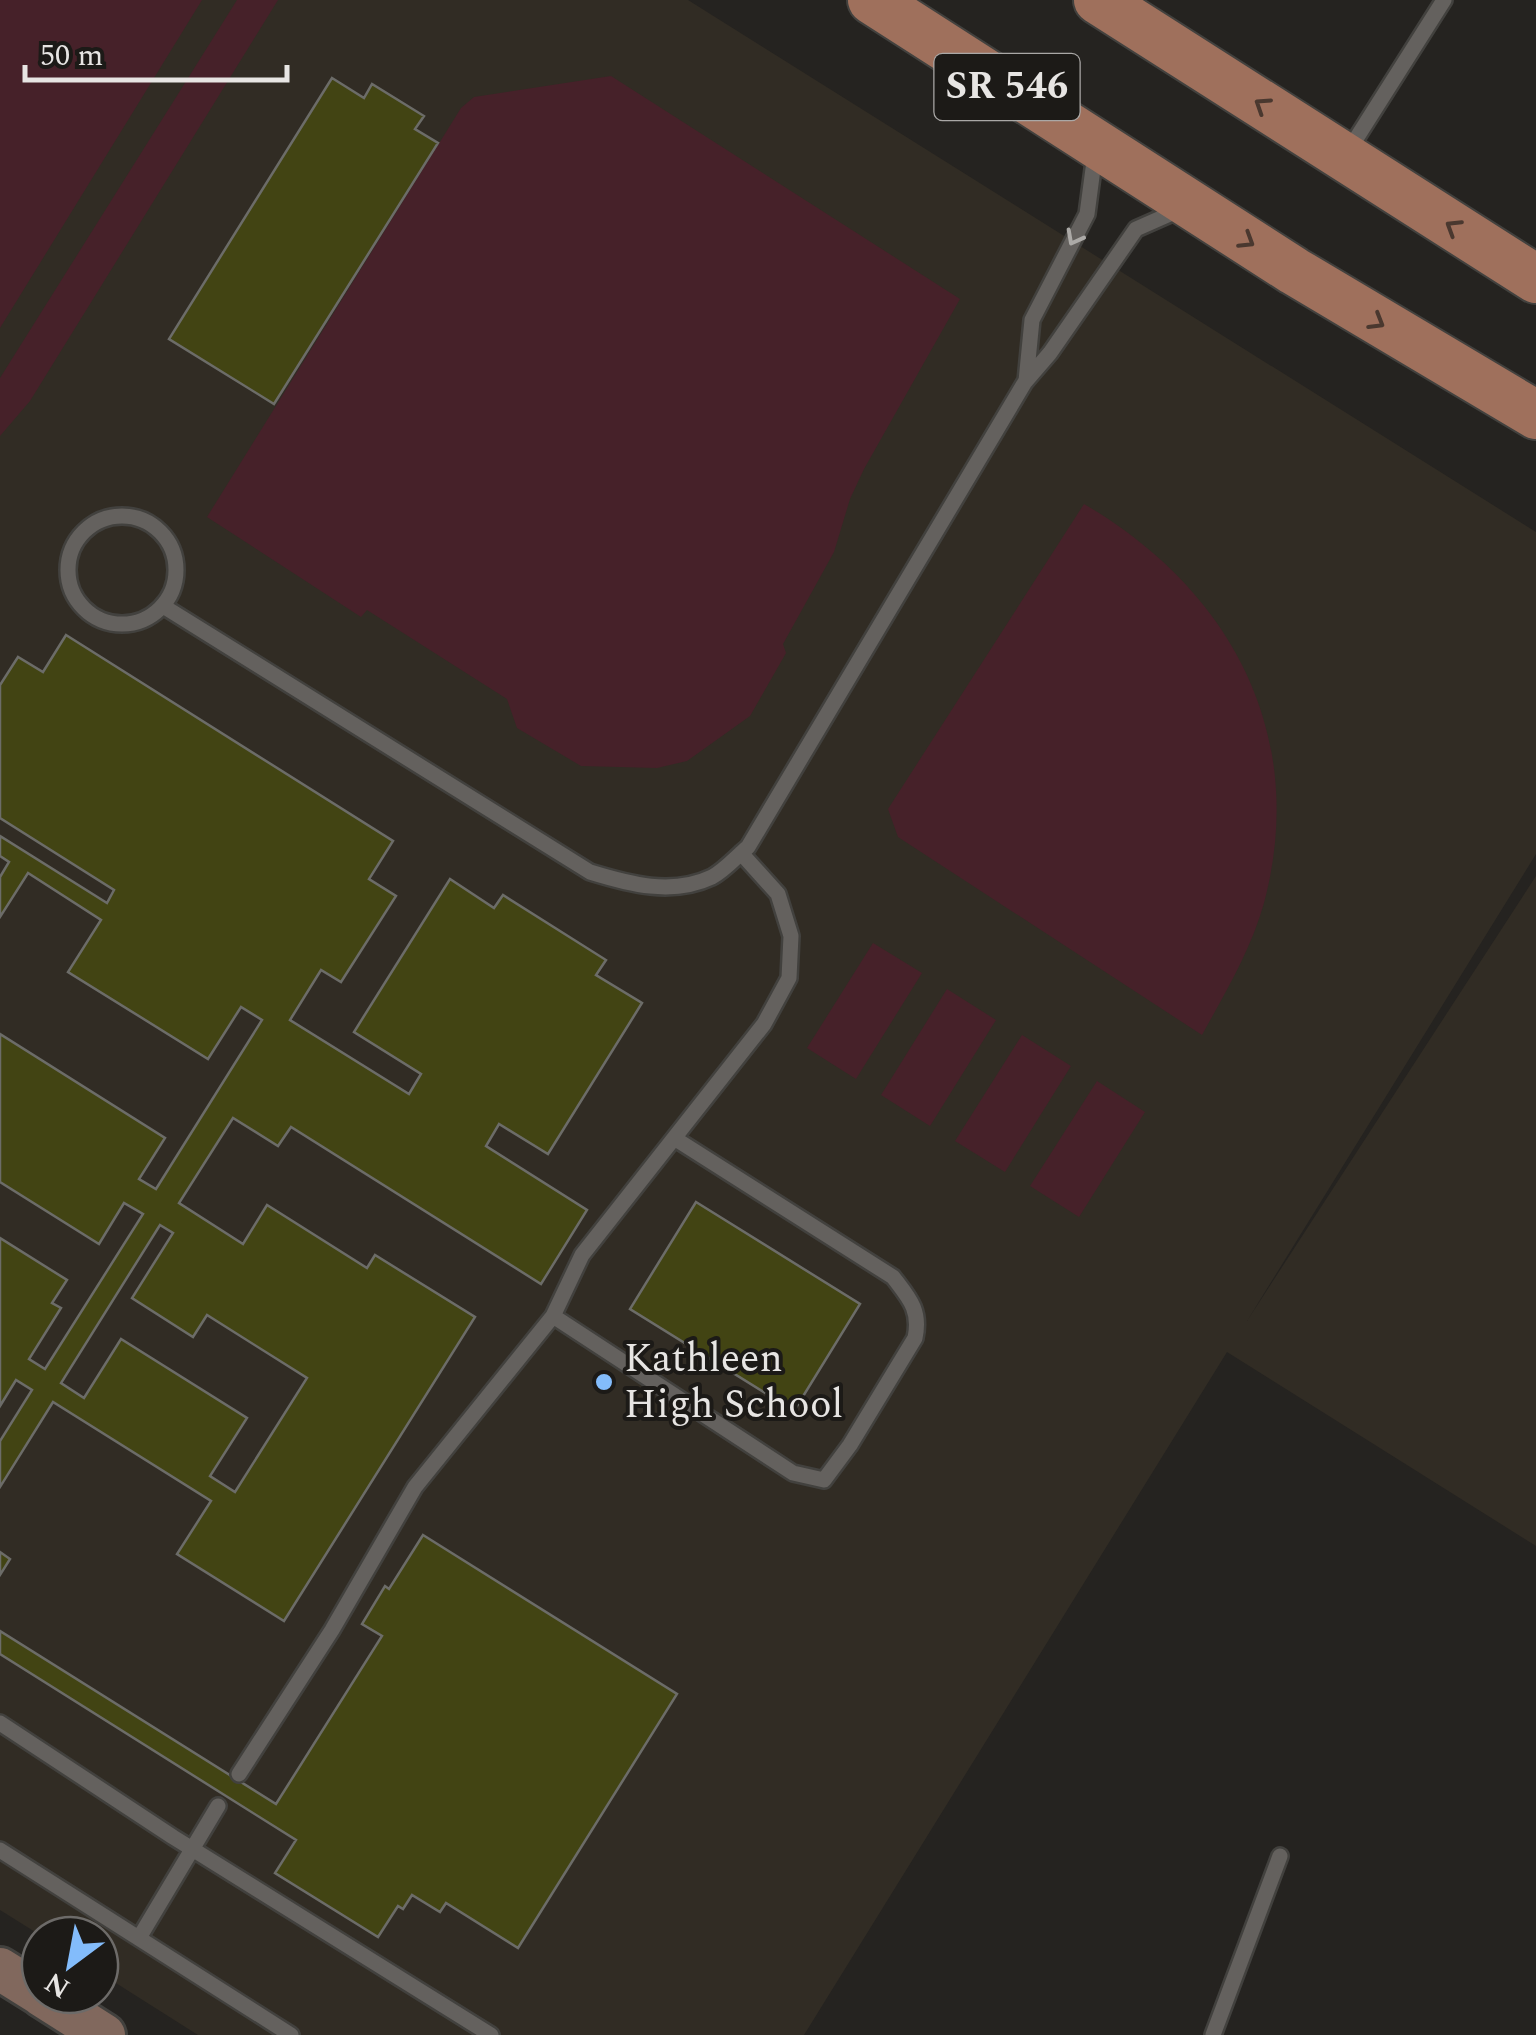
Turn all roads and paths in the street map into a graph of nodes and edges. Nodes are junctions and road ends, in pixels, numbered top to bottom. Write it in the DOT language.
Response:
graph roads {
  1 [pos="872,0"];
  2 [pos="1098,0"];
  3 [pos="1444,0"];
  4 [pos="1096,144"];
  5 [pos="1344,158"];
  6 [pos="1192,206"];
  7 [pos="1536,278"];
  8 [pos="1026,382"];
  9 [pos="1536,414"];
  10 [pos="163,606"];
  11 [pos="741,853"];
  12 [pos="674,1138"];
  13 [pos="554,1316"];
  14 [pos="0,1723"];
  15 [pos="239,1774"];
  16 [pos="218,1806"];
  17 [pos="192,1848"];
  18 [pos="0,1850"];
  19 [pos="1280,1856"];
  20 [pos="139,1938"];
  21 [pos="72,2015"];
  22 [pos="104,2035"];
  23 [pos="291,2035"];
  24 [pos="491,2035"];
  25 [pos="1213,2035"];
  1 -- 4 [label="main road, SR 546"];
  5 -- 2 [label="main road, SR 546, one-way"];
  3 -- 5 [label="lane"];
  4 -- 6 [label="main road, SR 546"];
  4 -- 8 [label="lane, one-way"];
  7 -- 5 [label="main road, SR 546, one-way"];
  6 -- 8 [label="lane"];
  6 -- 9 [label="main road, SR 546, one-way"];
  8 -- 11 [label="lane"];
  10 -- 10 [label="lane"];
  10 -- 11 [label="lane"];
  11 -- 12 [label="lane"];
  12 -- 13 [label="lane"];
  12 -- 13 [label="lane"];
  13 -- 15 [label="lane"];
  14 -- 17 [label="lane"];
  16 -- 17 [label="lane"];
  17 -- 20 [label="lane"];
  17 -- 24 [label="lane"];
  18 -- 20 [label="lane"];
  19 -- 25 [label="lane"];
  20 -- 23 [label="lane"];
  21 -- 22 [label="street"];
}
